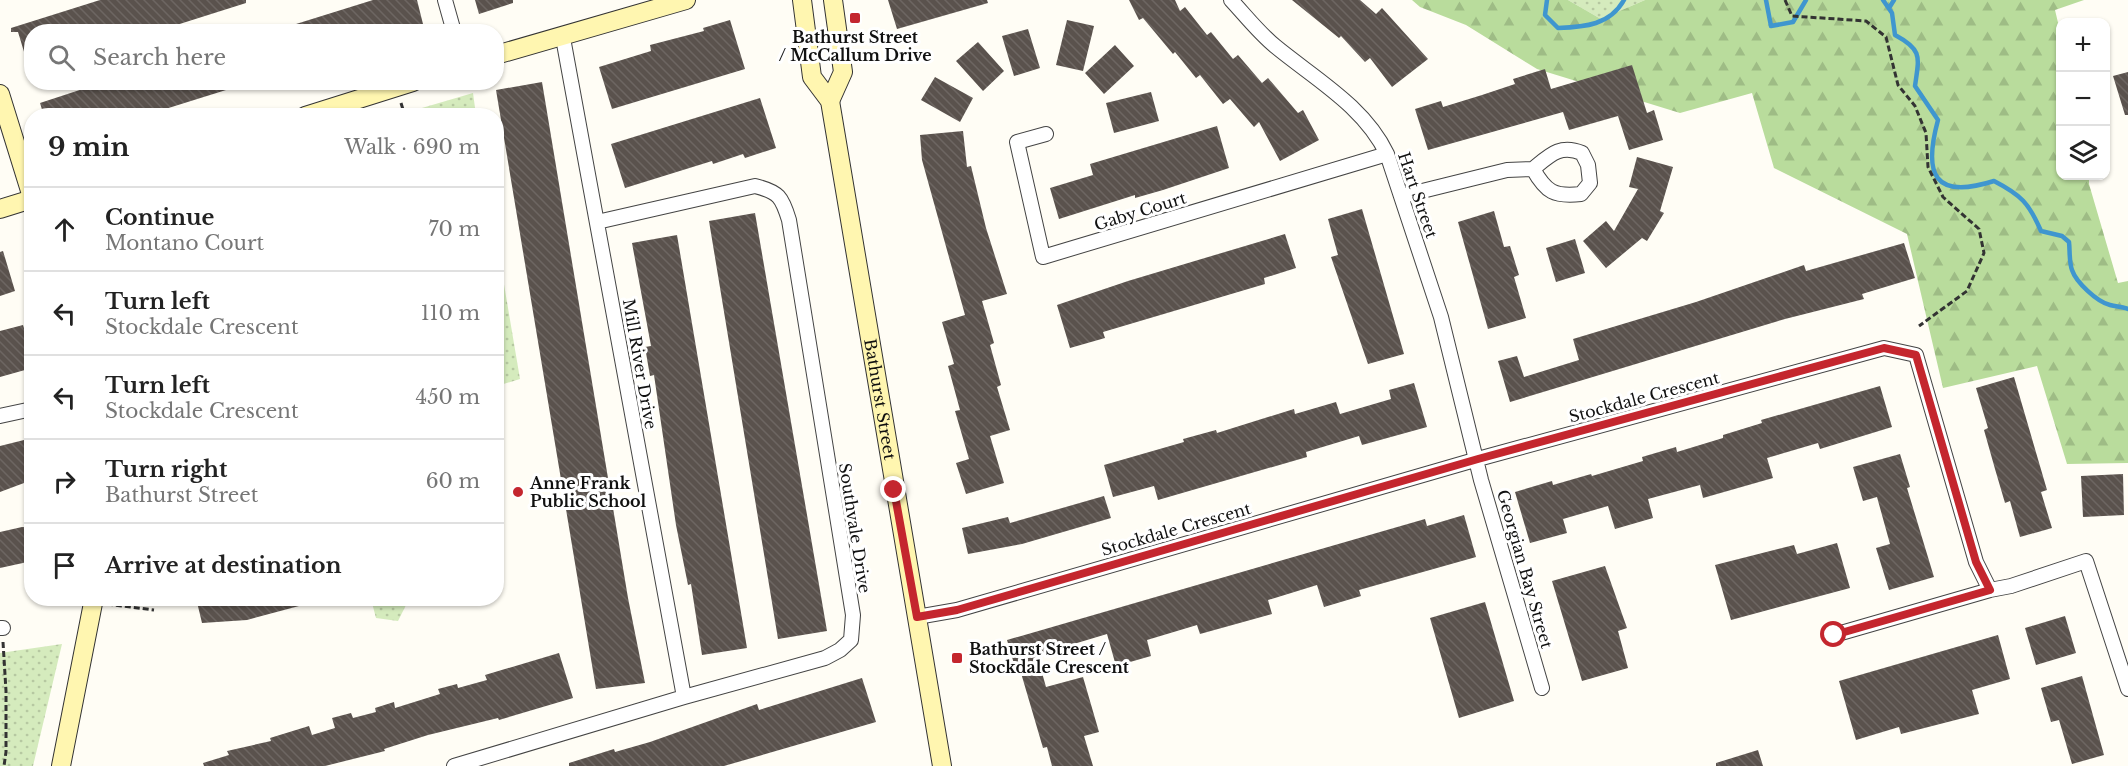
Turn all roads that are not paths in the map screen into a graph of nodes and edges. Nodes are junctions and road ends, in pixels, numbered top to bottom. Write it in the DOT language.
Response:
graph roads {
  1 [pos="445,0"];
  2 [pos="686,0"];
  3 [pos="802,0"];
  4 [pos="833,0"];
  5 [pos="1231,0"];
  6 [pos="452,24"];
  7 [pos="563,38"];
  8 [pos="504,53"];
  9 [pos="388,90"];
  10 [pos="0,94"];
  11 [pos="830,101"];
  12 [pos="330,108"];
  13 [pos="1046,134"];
  14 [pos="1387,154"];
  15 [pos="1533,169"];
  16 [pos="24,172"];
  17 [pos="1402,196"];
  18 [pos="24,201"];
  19 [pos="0,209"];
  20 [pos="597,222"];
  21 [pos="24,411"];
  22 [pos="0,416"];
  23 [pos="1478,459"];
  24 [pos="1990,590"];
  25 [pos="93,606"];
  26 [pos="917,617"];
  27 [pos="1834,635"];
  28 [pos="1542,688"];
  29 [pos="2128,689"];
  30 [pos="684,697"];
  31 [pos="61,766"];
  32 [pos="454,766"];
  33 [pos="942,766"];
  1 -- 6 [label="street"];
  2 -- 7 [label="main road"];
  3 -- 11 [label="main road, Bathurst Street"];
  4 -- 11 [label="main road"];
  5 -- 14 [label="street, Hart Street"];
  7 -- 8 [label="main road"];
  7 -- 20 [label="street, Mill River Drive"];
  9 -- 12 [label="main road"];
  10 -- 16 [label="main road"];
  11 -- 26 [label="main road, Bathurst Street"];
  13 -- 14 [label="street, Gaby Court"];
  14 -- 17 [label="street, Hart Street"];
  15 -- 17 [label="street"];
  17 -- 23 [label="street, Hart Street"];
  18 -- 19 [label="main road"];
  20 -- 30 [label="street, Mill River Drive"];
  20 -- 30 [label="street, Southvale Drive"];
  21 -- 22 [label="street"];
  23 -- 24 [label="street, Stockdale Crescent"];
  23 -- 26 [label="street, Stockdale Crescent"];
  23 -- 28 [label="street, Georgian Bay Street"];
  24 -- 27 [label="street"];
  24 -- 29 [label="street"];
  25 -- 31 [label="main road"];
  26 -- 33 [label="main road, Bathurst Street"];
  30 -- 32 [label="street, Southvale Drive"];
}
